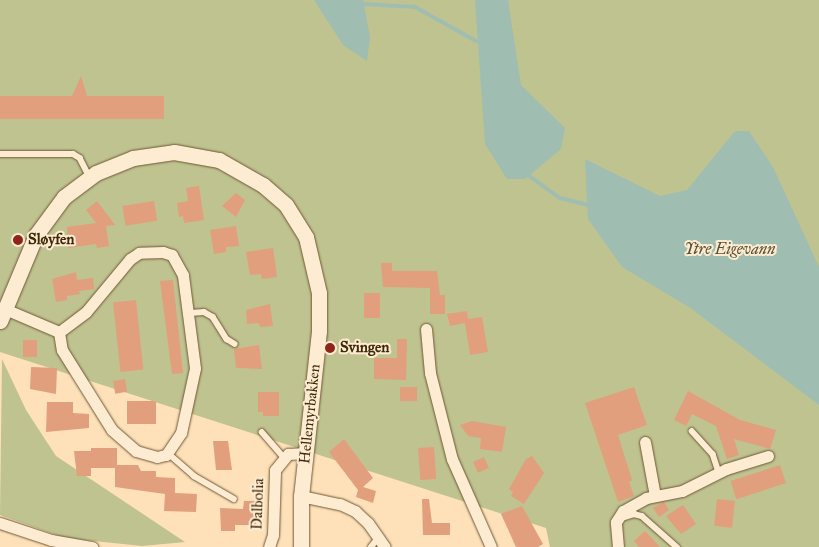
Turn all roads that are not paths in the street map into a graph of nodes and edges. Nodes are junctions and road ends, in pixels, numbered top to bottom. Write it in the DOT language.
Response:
graph roads {
  1 [pos="0,154"];
  2 [pos="89,176"];
  3 [pos="190,313"];
  4 [pos="3,315"];
  5 [pos="426,329"];
  6 [pos="59,332"];
  7 [pos="235,344"];
  8 [pos="692,431"];
  9 [pos="262,432"];
  10 [pos="645,442"];
  11 [pos="306,452"];
  12 [pos="168,453"];
  13 [pos="768,456"];
  14 [pos="284,457"];
  15 [pos="719,472"];
  16 [pos="301,496"];
  17 [pos="655,496"];
  18 [pos="234,499"];
  19 [pos="616,522"];
  20 [pos="0,524"];
  21 [pos="382,542"];
  22 [pos="92,547"];
  23 [pos="268,547"];
  24 [pos="301,547"];
  25 [pos="371,547"];
  26 [pos="491,547"];
  27 [pos="618,547"];
  28 [pos="677,547"];
  1 -- 2 [label="lane"];
  2 -- 4 [label="street, Hellemyrbakken"];
  2 -- 11 [label="street, Hellemyrbakken"];
  3 -- 6 [label="street"];
  3 -- 7 [label="lane"];
  3 -- 12 [label="street"];
  4 -- 6 [label="street"];
  5 -- 26 [label="street"];
  6 -- 12 [label="street"];
  8 -- 15 [label="lane"];
  9 -- 14 [label="lane"];
  10 -- 17 [label="street"];
  11 -- 14 [label="street"];
  11 -- 16 [label="street, Hellemyrbakken"];
  12 -- 18 [label="lane"];
  13 -- 15 [label="street"];
  14 -- 23 [label="street, Dalbolia"];
  15 -- 17 [label="street"];
  16 -- 21 [label="street"];
  16 -- 24 [label="street, Hellemyrbakken"];
  17 -- 19 [label="street"];
  19 -- 27 [label="street"];
  19 -- 28 [label="lane"];
  20 -- 22 [label="street"];
  21 -- 25 [label="lane"];
}
